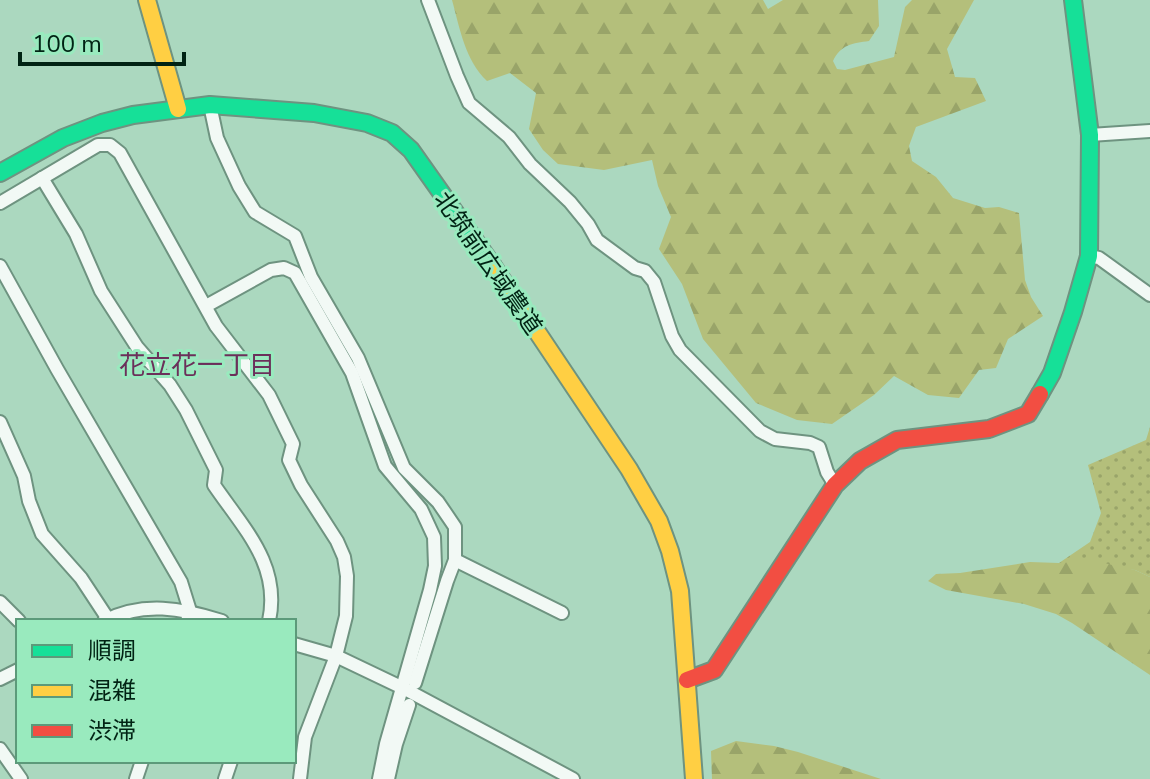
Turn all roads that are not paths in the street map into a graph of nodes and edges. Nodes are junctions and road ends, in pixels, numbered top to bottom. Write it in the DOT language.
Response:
graph roads {
  1 [pos="147,0"];
  2 [pos="428,0"];
  3 [pos="1073,0"];
  4 [pos="210,105"];
  5 [pos="178,109"];
  6 [pos="1150,131"];
  7 [pos="1090,135"];
  8 [pos="0,173"];
  9 [pos="42,178"];
  10 [pos="0,203"];
  11 [pos="1089,256"];
  12 [pos="0,266"];
  13 [pos="1150,295"];
  14 [pos="206,306"];
  15 [pos="0,422"];
  16 [pos="835,485"];
  17 [pos="425,489"];
  18 [pos="415,502"];
  19 [pos="455,560"];
  20 [pos="0,602"];
  21 [pos="562,613"];
  22 [pos="189,616"];
  23 [pos="17,619"];
  24 [pos="105,619"];
  25 [pos="108,619"];
  26 [pos="209,619"];
  27 [pos="269,619"];
  28 [pos="296,645"];
  29 [pos="336,656"];
  30 [pos="687,680"];
  31 [pos="409,686"];
  32 [pos="409,705"];
  33 [pos="0,749"];
  34 [pos="21,779"];
  35 [pos="300,779"];
  36 [pos="379,779"];
  37 [pos="388,779"];
  38 [pos="573,779"];
  39 [pos="694,779"];
  1 -- 5 [label="street"];
  2 -- 16 [label="street"];
  3 -- 7 [label="street"];
  4 -- 5 [label="street, 北筑前広域農道"];
  4 -- 17 [label="street"];
  4 -- 30 [label="street, 北筑前広域農道"];
  5 -- 8 [label="street, 北筑前広域農道"];
  6 -- 7 [label="street"];
  7 -- 11 [label="street"];
  9 -- 10 [label="street"];
  9 -- 14 [label="street"];
  9 -- 27 [label="street"];
  11 -- 13 [label="street"];
  11 -- 16 [label="street"];
  12 -- 22 [label="street"];
  14 -- 18 [label="street"];
  14 -- 29 [label="street"];
  15 -- 24 [label="street"];
  16 -- 30 [label="street"];
  17 -- 18 [label="street"];
  17 -- 19 [label="street"];
  18 -- 31 [label="street"];
  19 -- 21 [label="street"];
  19 -- 31 [label="street"];
  20 -- 23 [label="street"];
  22 -- 25 [label="street"];
  22 -- 26 [label="street"];
  28 -- 29 [label="street"];
  29 -- 31 [label="street"];
  29 -- 35 [label="street"];
  30 -- 39 [label="street, 北筑前広域農道"];
  31 -- 36 [label="street"];
  31 -- 38 [label="street"];
  32 -- 37 [label="street"];
  33 -- 34 [label="street"];
}
